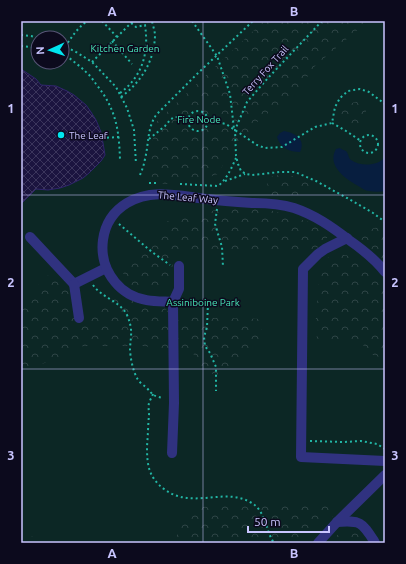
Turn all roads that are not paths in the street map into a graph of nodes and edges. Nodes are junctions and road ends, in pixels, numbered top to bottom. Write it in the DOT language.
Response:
graph roads {
  1 [pos="30,237"];
  2 [pos="347,238"];
  3 [pos="106,268"];
  4 [pos="179,269"];
  5 [pos="385,272"];
  6 [pos="74,284"];
  7 [pos="173,302"];
  8 [pos="79,318"];
  9 [pos="172,453"];
  10 [pos="385,460"];
  11 [pos="385,475"];
  12 [pos="337,522"];
  13 [pos="318,543"];
  14 [pos="374,543"];
  1 -- 6 [label="street"];
  2 -- 3 [label="street, The Leaf Way"];
  2 -- 5 [label="street, The Leaf Way"];
  2 -- 10 [label="street"];
  3 -- 6 [label="street"];
  3 -- 7 [label="street, The Leaf Way"];
  4 -- 7 [label="street"];
  6 -- 8 [label="street"];
  7 -- 9 [label="street"];
  11 -- 12 [label="street"];
  12 -- 13 [label="street"];
  12 -- 14 [label="street"];
}
